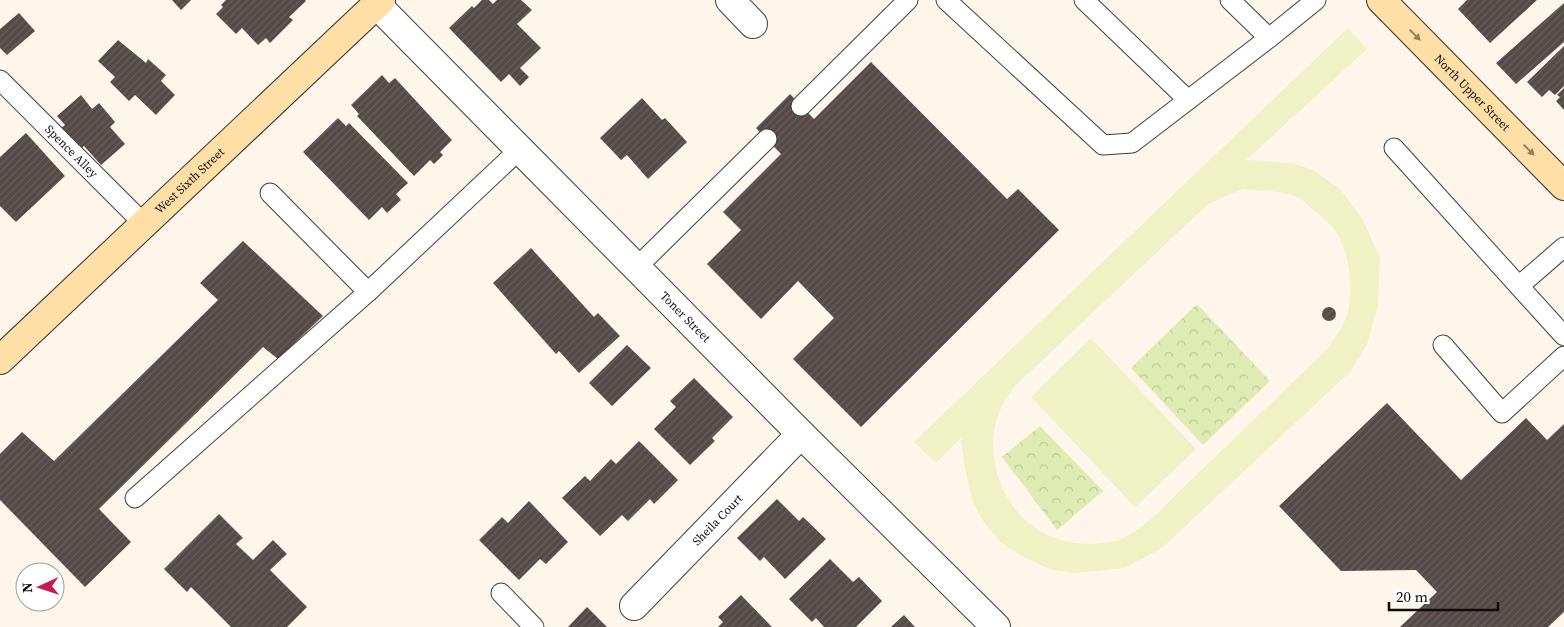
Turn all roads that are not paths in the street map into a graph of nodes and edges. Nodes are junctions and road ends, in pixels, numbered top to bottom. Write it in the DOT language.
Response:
graph roads {
  1 [pos="730,0"];
  2 [pos="908,0"];
  3 [pos="946,0"];
  4 [pos="1084,0"];
  5 [pos="1230,0"];
  6 [pos="1316,0"];
  7 [pos="1381,0"];
  8 [pos="378,2"];
  9 [pos="753,24"];
  10 [pos="1269,38"];
  11 [pos="0,80"];
  12 [pos="1188,100"];
  13 [pos="801,106"];
  14 [pos="766,139"];
  15 [pos="1394,148"];
  16 [pos="520,149"];
  17 [pos="1564,186"];
  18 [pos="270,193"];
  19 [pos="144,224"];
  20 [pos="1564,247"];
  21 [pos="637,268"];
  22 [pos="1518,286"];
  23 [pos="368,292"];
  24 [pos="1564,336"];
  25 [pos="1443,345"];
  26 [pos="1564,356"];
  27 [pos="0,360"];
  28 [pos="801,434"];
  29 [pos="135,498"];
  30 [pos="501,593"];
  31 [pos="634,606"];
  32 [pos="534,627"];
  33 [pos="996,627"];
  1 -- 9 [label="street"];
  2 -- 13 [label="lane"];
  3 -- 12 [label="lane"];
  4 -- 12 [label="lane"];
  5 -- 10 [label="lane"];
  6 -- 10 [label="lane"];
  7 -- 17 [label="street, North Upper Street, one-way"];
  8 -- 16 [label="street, Toner Street"];
  8 -- 19 [label="street, West Sixth Street"];
  10 -- 12 [label="lane"];
  11 -- 19 [label="lane, Spence Alley"];
  14 -- 21 [label="lane"];
  15 -- 22 [label="lane"];
  16 -- 21 [label="street, Toner Street"];
  16 -- 23 [label="lane"];
  18 -- 23 [label="lane"];
  19 -- 27 [label="street, West Sixth Street"];
  20 -- 22 [label="lane"];
  21 -- 28 [label="street, Toner Street"];
  22 -- 24 [label="lane"];
  23 -- 29 [label="lane"];
  25 -- 26 [label="lane"];
  28 -- 31 [label="street, Sheila Court"];
  28 -- 33 [label="street, Toner Street"];
  30 -- 32 [label="lane"];
}
